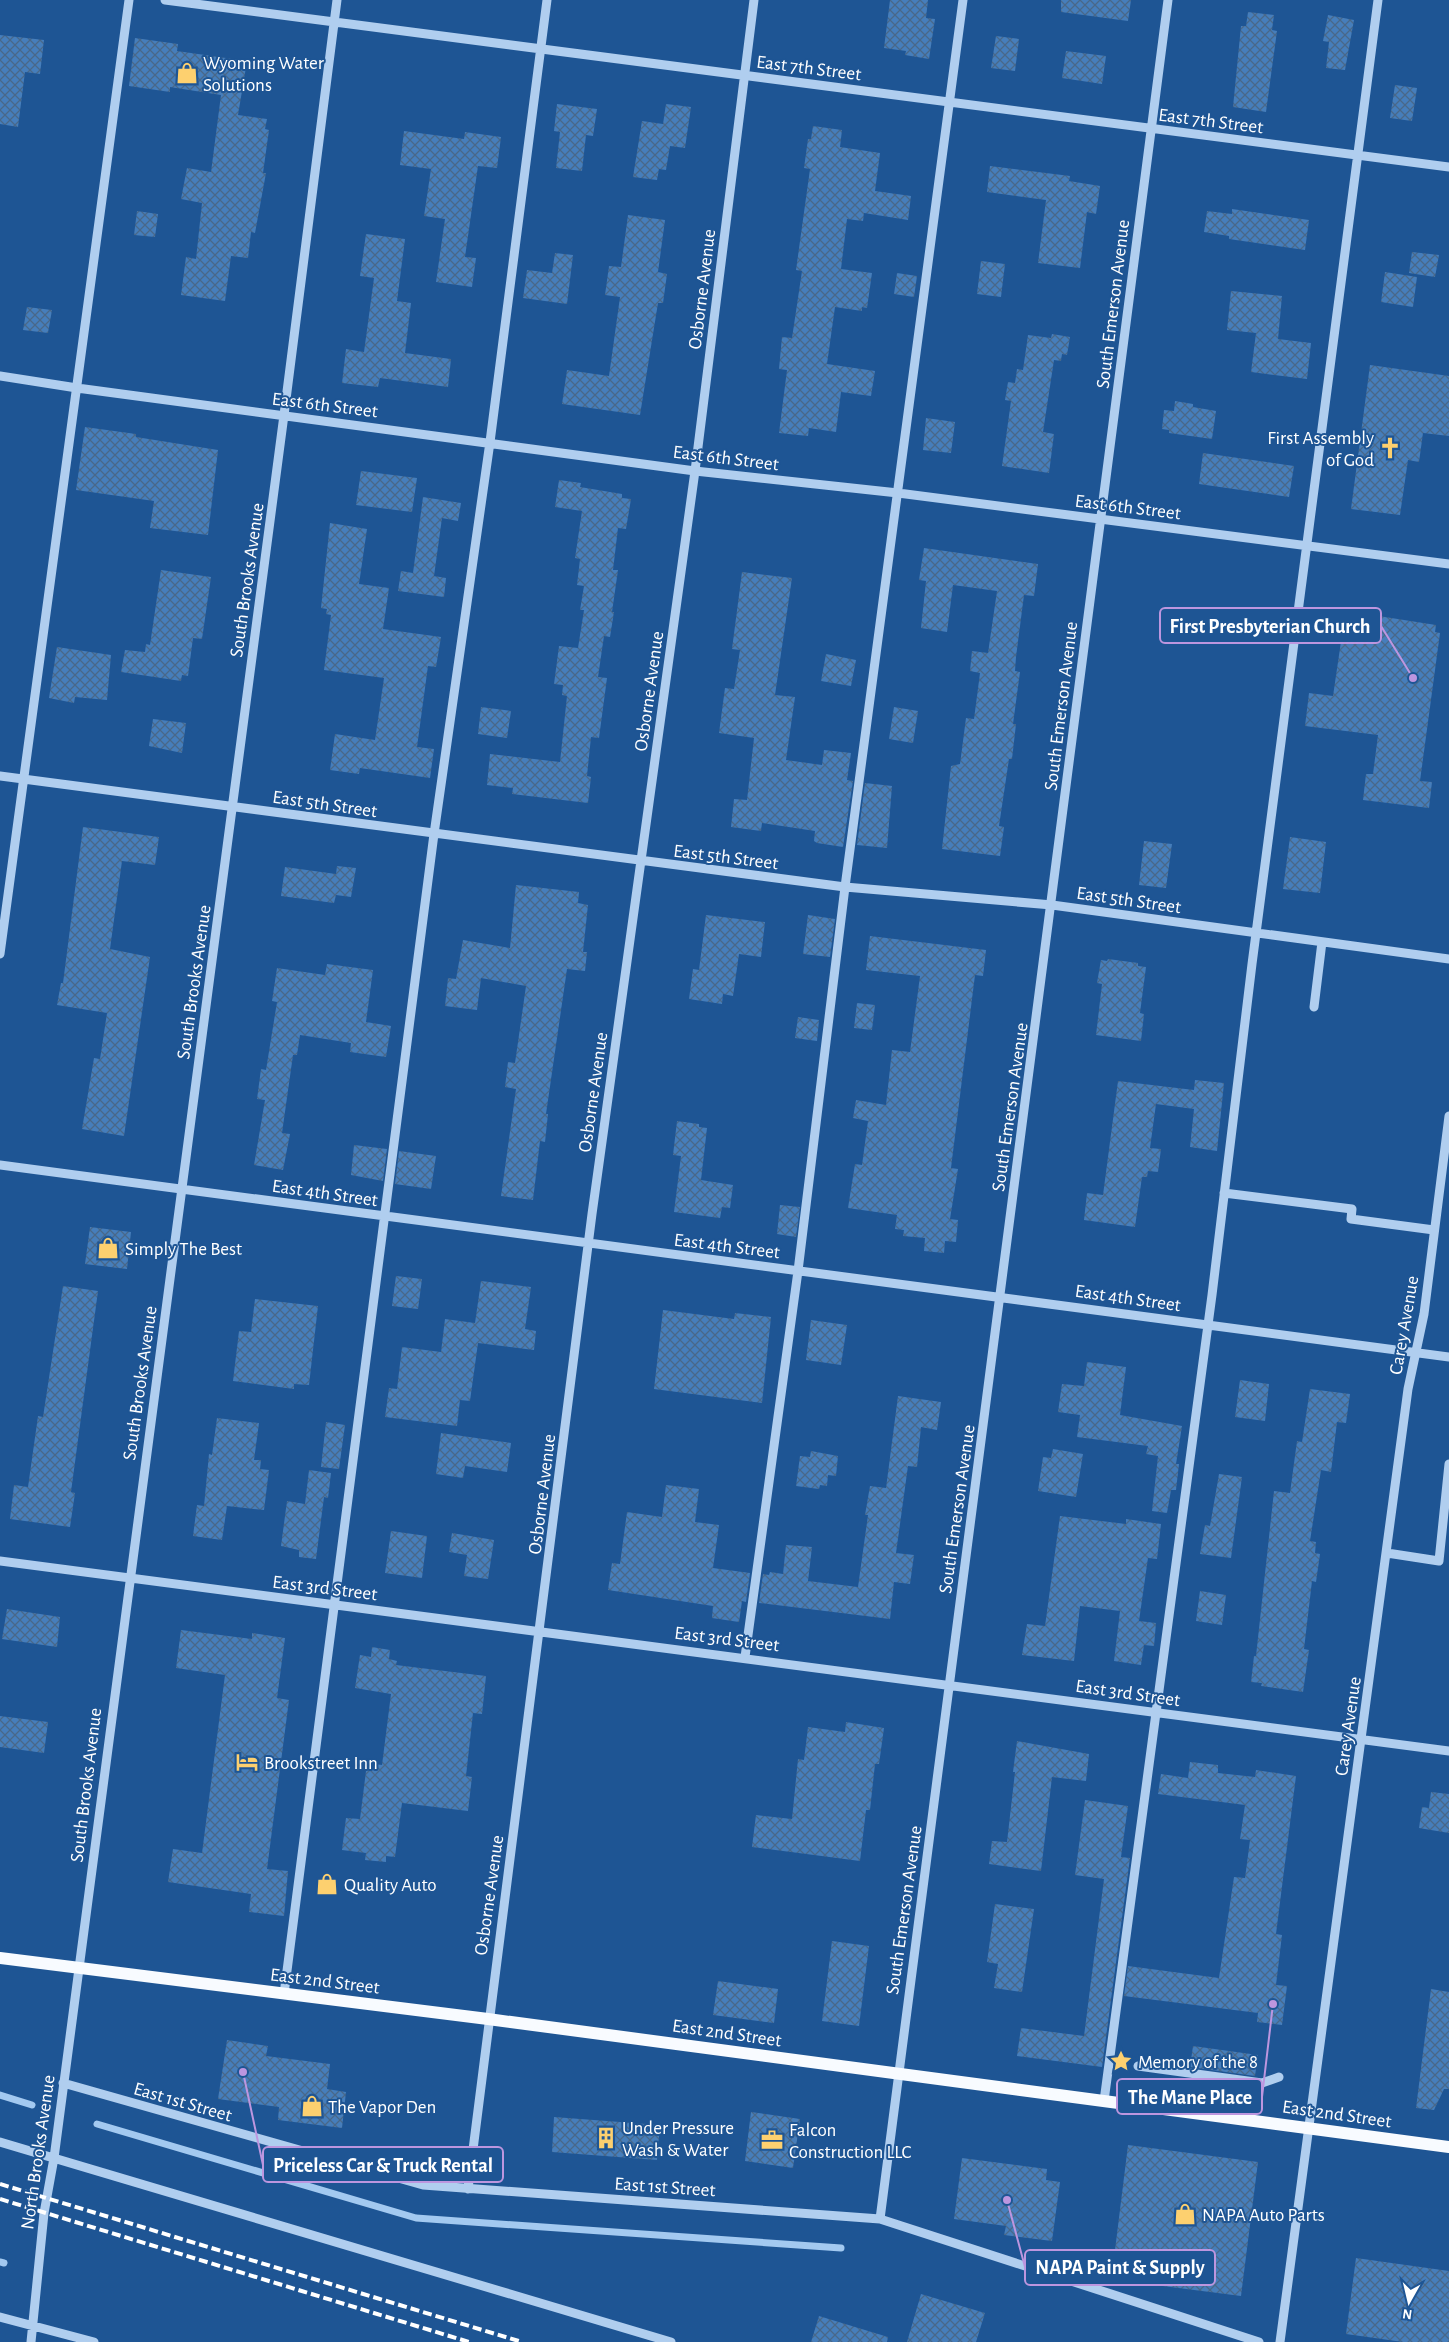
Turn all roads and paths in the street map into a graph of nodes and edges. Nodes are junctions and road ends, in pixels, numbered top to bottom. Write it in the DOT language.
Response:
graph roads {
  1 [pos="129,0"];
  2 [pos="165,0"];
  3 [pos="337,0"];
  4 [pos="547,0"];
  5 [pos="754,0"];
  6 [pos="963,0"];
  7 [pos="1168,0"];
  8 [pos="1378,0"];
  9 [pos="334,22"];
  10 [pos="542,49"];
  11 [pos="744,75"];
  12 [pos="950,102"];
  13 [pos="1152,128"];
  14 [pos="1357,155"];
  15 [pos="1449,168"];
  16 [pos="0,376"];
  17 [pos="77,388"];
  18 [pos="284,415"];
  19 [pos="490,442"];
  20 [pos="695,471"];
  21 [pos="898,493"];
  22 [pos="1102,518"];
  23 [pos="1306,546"];
  24 [pos="1449,564"];
  25 [pos="0,776"];
  26 [pos="24,780"];
  27 [pos="232,807"];
  28 [pos="434,834"];
  29 [pos="640,861"];
  30 [pos="845,887"];
  31 [pos="1052,905"];
  32 [pos="1256,934"];
  33 [pos="1322,942"];
  34 [pos="0,954"];
  35 [pos="1449,959"];
  36 [pos="1314,1007"];
  37 [pos="1449,1116"];
  38 [pos="0,1165"];
  39 [pos="181,1188"];
  40 [pos="1224,1193"];
  41 [pos="386,1216"];
  42 [pos="1434,1230"];
  43 [pos="588,1244"];
  44 [pos="798,1271"];
  45 [pos="1001,1296"];
  46 [pos="1208,1325"];
  47 [pos="1415,1352"];
  48 [pos="1449,1357"];
  49 [pos="1449,1464"];
  50 [pos="1387,1553"];
  51 [pos="0,1561"];
  52 [pos="129,1578"];
  53 [pos="335,1604"];
  54 [pos="540,1632"];
  55 [pos="744,1657"];
  56 [pos="949,1684"];
  57 [pos="1156,1712"];
  58 [pos="1361,1740"];
  59 [pos="1449,1751"];
  60 [pos="0,1958"];
  61 [pos="78,1968"];
  62 [pos="284,1994"];
  63 [pos="488,2019"];
  64 [pos="1138,2066"];
  65 [pos="898,2074"];
  66 [pos="1279,2077"];
  67 [pos="64,2083"];
  68 [pos="1104,2101"];
  69 [pos="1308,2128"];
  70 [pos="0,2142"];
  71 [pos="1449,2147"];
  72 [pos="54,2158"];
  73 [pos="468,2189"];
  74 [pos="880,2219"];
  75 [pos="0,2317"];
  76 [pos="33,2327"];
  77 [pos="31,2342"];
  78 [pos="94,2342"];
  79 [pos="671,2342"];
  80 [pos="1259,2342"];
  81 [pos="1280,2342"];
  1 -- 17 [label="street"];
  2 -- 9 [label="street, East 7th Street"];
  3 -- 9 [label="street, South Brooks Avenue"];
  4 -- 10 [label="street"];
  5 -- 11 [label="street, Osborne Avenue"];
  6 -- 12 [label="street"];
  7 -- 13 [label="street, South Emerson Avenue"];
  8 -- 14 [label="street"];
  9 -- 10 [label="street, East 7th Street"];
  9 -- 18 [label="street, South Brooks Avenue"];
  10 -- 11 [label="street, East 7th Street"];
  10 -- 19 [label="street"];
  11 -- 12 [label="street, East 7th Street"];
  11 -- 20 [label="street, Osborne Avenue"];
  12 -- 13 [label="street, East 7th Street"];
  12 -- 21 [label="street"];
  13 -- 14 [label="street, East 7th Street"];
  13 -- 22 [label="street, South Emerson Avenue"];
  14 -- 15 [label="street, East 7th Street"];
  14 -- 23 [label="street"];
  16 -- 17 [label="street, East 6th Street"];
  17 -- 18 [label="street, East 6th Street"];
  17 -- 26 [label="street"];
  18 -- 19 [label="street, East 6th Street"];
  18 -- 27 [label="street, South Brooks Avenue"];
  19 -- 20 [label="street, East 6th Street"];
  19 -- 28 [label="street"];
  20 -- 21 [label="street, East 6th Street"];
  20 -- 29 [label="street, Osborne Avenue"];
  21 -- 22 [label="street, East 6th Street"];
  21 -- 30 [label="street"];
  22 -- 23 [label="street, East 6th Street"];
  22 -- 31 [label="street, South Emerson Avenue"];
  23 -- 24 [label="street, East 6th Street"];
  23 -- 32 [label="street"];
  25 -- 26 [label="street, East 5th Street"];
  26 -- 27 [label="street, East 5th Street"];
  26 -- 34 [label="street"];
  27 -- 28 [label="street, East 5th Street"];
  27 -- 39 [label="street, South Brooks Avenue"];
  28 -- 29 [label="street, East 5th Street"];
  28 -- 41 [label="street"];
  29 -- 30 [label="street, East 5th Street"];
  29 -- 43 [label="street, Osborne Avenue"];
  30 -- 31 [label="street, East 5th Street"];
  30 -- 44 [label="street"];
  31 -- 32 [label="street, East 5th Street"];
  31 -- 45 [label="street, South Emerson Avenue"];
  32 -- 33 [label="street, East 5th Street"];
  32 -- 40 [label="street"];
  33 -- 35 [label="street, East 5th Street"];
  33 -- 36 [label="street"];
  37 -- 42 [label="street, Carey Avenue"];
  38 -- 39 [label="street, East 4th Street"];
  39 -- 41 [label="street, East 4th Street"];
  39 -- 52 [label="street, South Brooks Avenue"];
  40 -- 42 [label="street"];
  40 -- 46 [label="street"];
  41 -- 43 [label="street, East 4th Street"];
  41 -- 53 [label="street"];
  42 -- 47 [label="street, Carey Avenue"];
  43 -- 44 [label="street, East 4th Street"];
  43 -- 54 [label="street, Osborne Avenue"];
  44 -- 45 [label="street, East 4th Street"];
  44 -- 55 [label="street"];
  45 -- 46 [label="street, East 4th Street"];
  45 -- 56 [label="street, South Emerson Avenue"];
  46 -- 47 [label="street, East 4th Street"];
  46 -- 57 [label="street"];
  47 -- 48 [label="street, East 4th Street"];
  47 -- 50 [label="street, Carey Avenue"];
  49 -- 50 [label="street"];
  50 -- 58 [label="street, Carey Avenue"];
  51 -- 52 [label="street, East 3rd Street"];
  52 -- 53 [label="street, East 3rd Street"];
  52 -- 61 [label="street, South Brooks Avenue"];
  53 -- 54 [label="street, East 3rd Street"];
  53 -- 62 [label="street"];
  54 -- 55 [label="street, East 3rd Street"];
  54 -- 63 [label="street, Osborne Avenue"];
  55 -- 56 [label="street, East 3rd Street"];
  56 -- 57 [label="street, East 3rd Street"];
  56 -- 65 [label="street, South Emerson Avenue"];
  57 -- 58 [label="street, East 3rd Street"];
  57 -- 68 [label="street"];
  58 -- 59 [label="street, East 3rd Street"];
  58 -- 69 [label="street, Carey Avenue"];
  60 -- 61 [label="main road, East 2nd Street"];
  61 -- 62 [label="main road, East 2nd Street"];
  61 -- 67 [label="street, North Brooks Avenue"];
  62 -- 63 [label="main road, East 2nd Street"];
  63 -- 65 [label="main road, East 2nd Street"];
  63 -- 73 [label="street, Osborne Avenue"];
  64 -- 66 [label="street"];
  65 -- 68 [label="main road, East 2nd Street"];
  65 -- 74 [label="street, South Emerson Avenue"];
  67 -- 72 [label="street, North Brooks Avenue"];
  67 -- 73 [label="street, East 1st Street"];
  68 -- 69 [label="main road, East 2nd Street"];
  69 -- 71 [label="main road, East 2nd Street"];
  69 -- 81 [label="street, Carey Avenue"];
  70 -- 72 [label="street"];
  72 -- 76 [label="street, North Brooks Avenue"];
  72 -- 79 [label="street"];
  73 -- 74 [label="street, East 1st Street"];
  74 -- 80 [label="street, East 1st Street"];
  75 -- 76 [label="street"];
  76 -- 77 [label="street, North Brooks Avenue"];
  76 -- 78 [label="street"];
}
